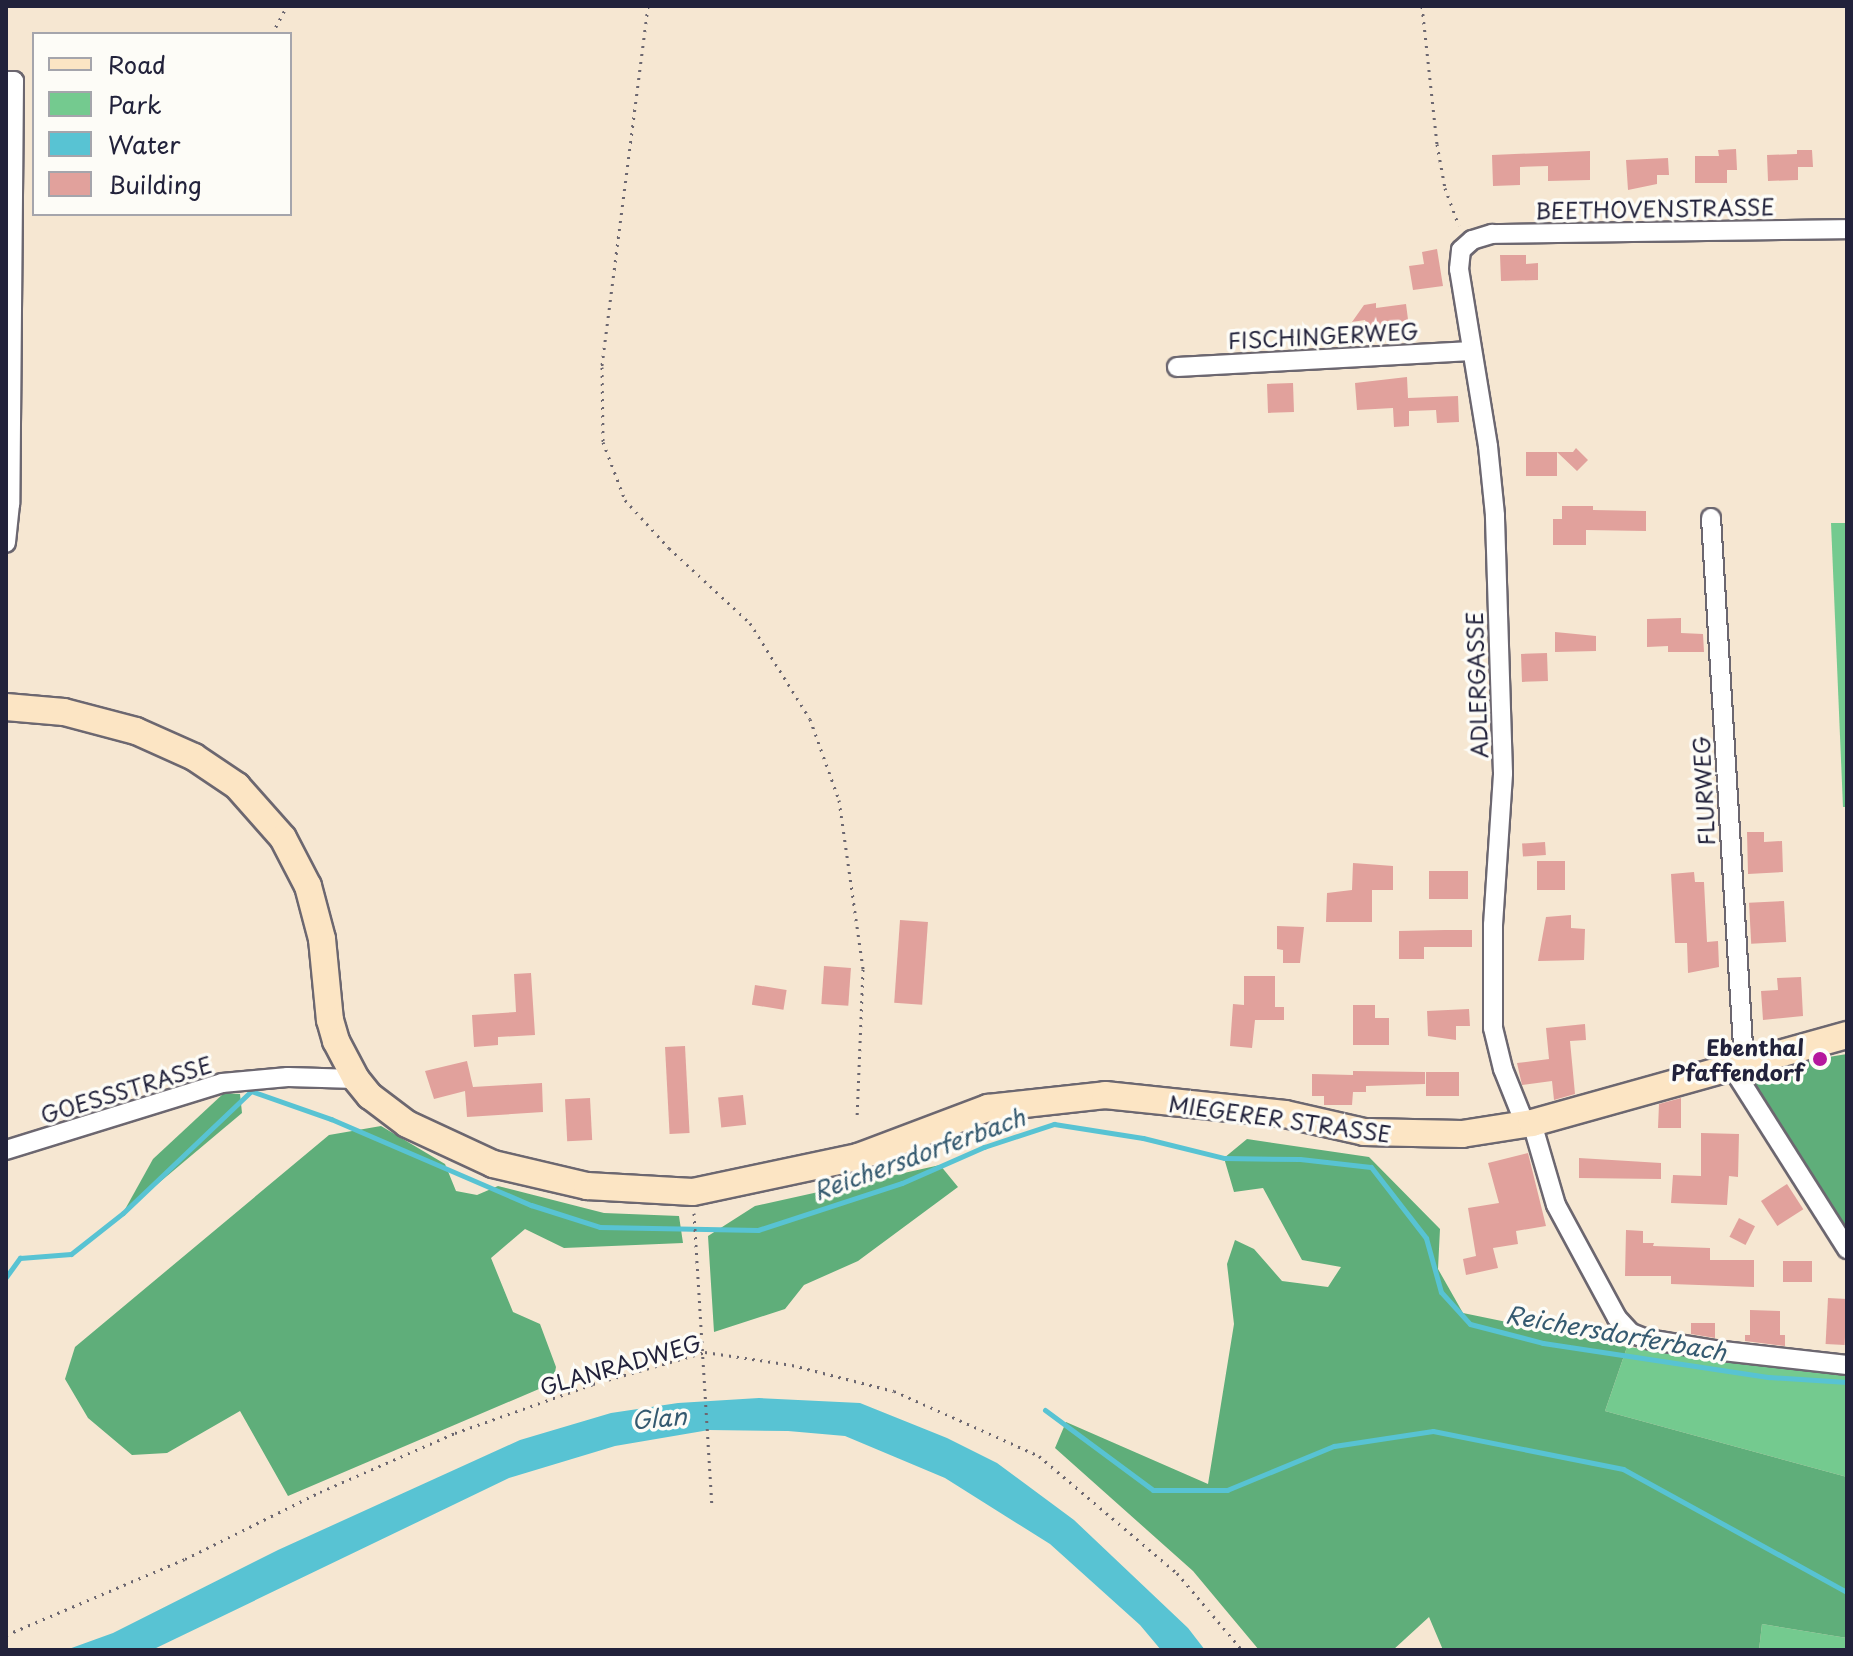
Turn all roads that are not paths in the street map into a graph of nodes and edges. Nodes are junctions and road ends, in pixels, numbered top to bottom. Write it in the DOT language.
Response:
graph roads {
  1 [pos="10,81"];
  2 [pos="1847,229"];
  3 [pos="1466,244"];
  4 [pos="1472,351"];
  5 [pos="1177,367"];
  6 [pos="8,448"];
  7 [pos="1711,518"];
  8 [pos="6,543"];
  9 [pos="6,707"];
  10 [pos="1847,1035"];
  11 [pos="1738,1064"];
  12 [pos="356,1079"];
  13 [pos="1529,1124"];
  14 [pos="6,1150"];
  15 [pos="1847,1249"];
  16 [pos="1847,1365"];
  1 -- 6 [label="street"];
  2 -- 3 [label="street, BEETHOVENSTRASSE"];
  3 -- 4 [label="street, ADLERGASSE"];
  4 -- 5 [label="street, FISCHINGERWEG"];
  4 -- 13 [label="street, ADLERGASSE"];
  6 -- 8 [label="street"];
  7 -- 11 [label="street, FLURWEG"];
  9 -- 12 [label="main road, MIEGERER STRASSE"];
  10 -- 11 [label="main road, MIEGERER STRASSE"];
  11 -- 13 [label="main road, MIEGERER STRASSE"];
  11 -- 15 [label="street"];
  12 -- 13 [label="main road, MIEGERER STRASSE"];
  12 -- 14 [label="street, GOESSSTRASSE"];
  13 -- 16 [label="street, ADLERGASSE"];
}
